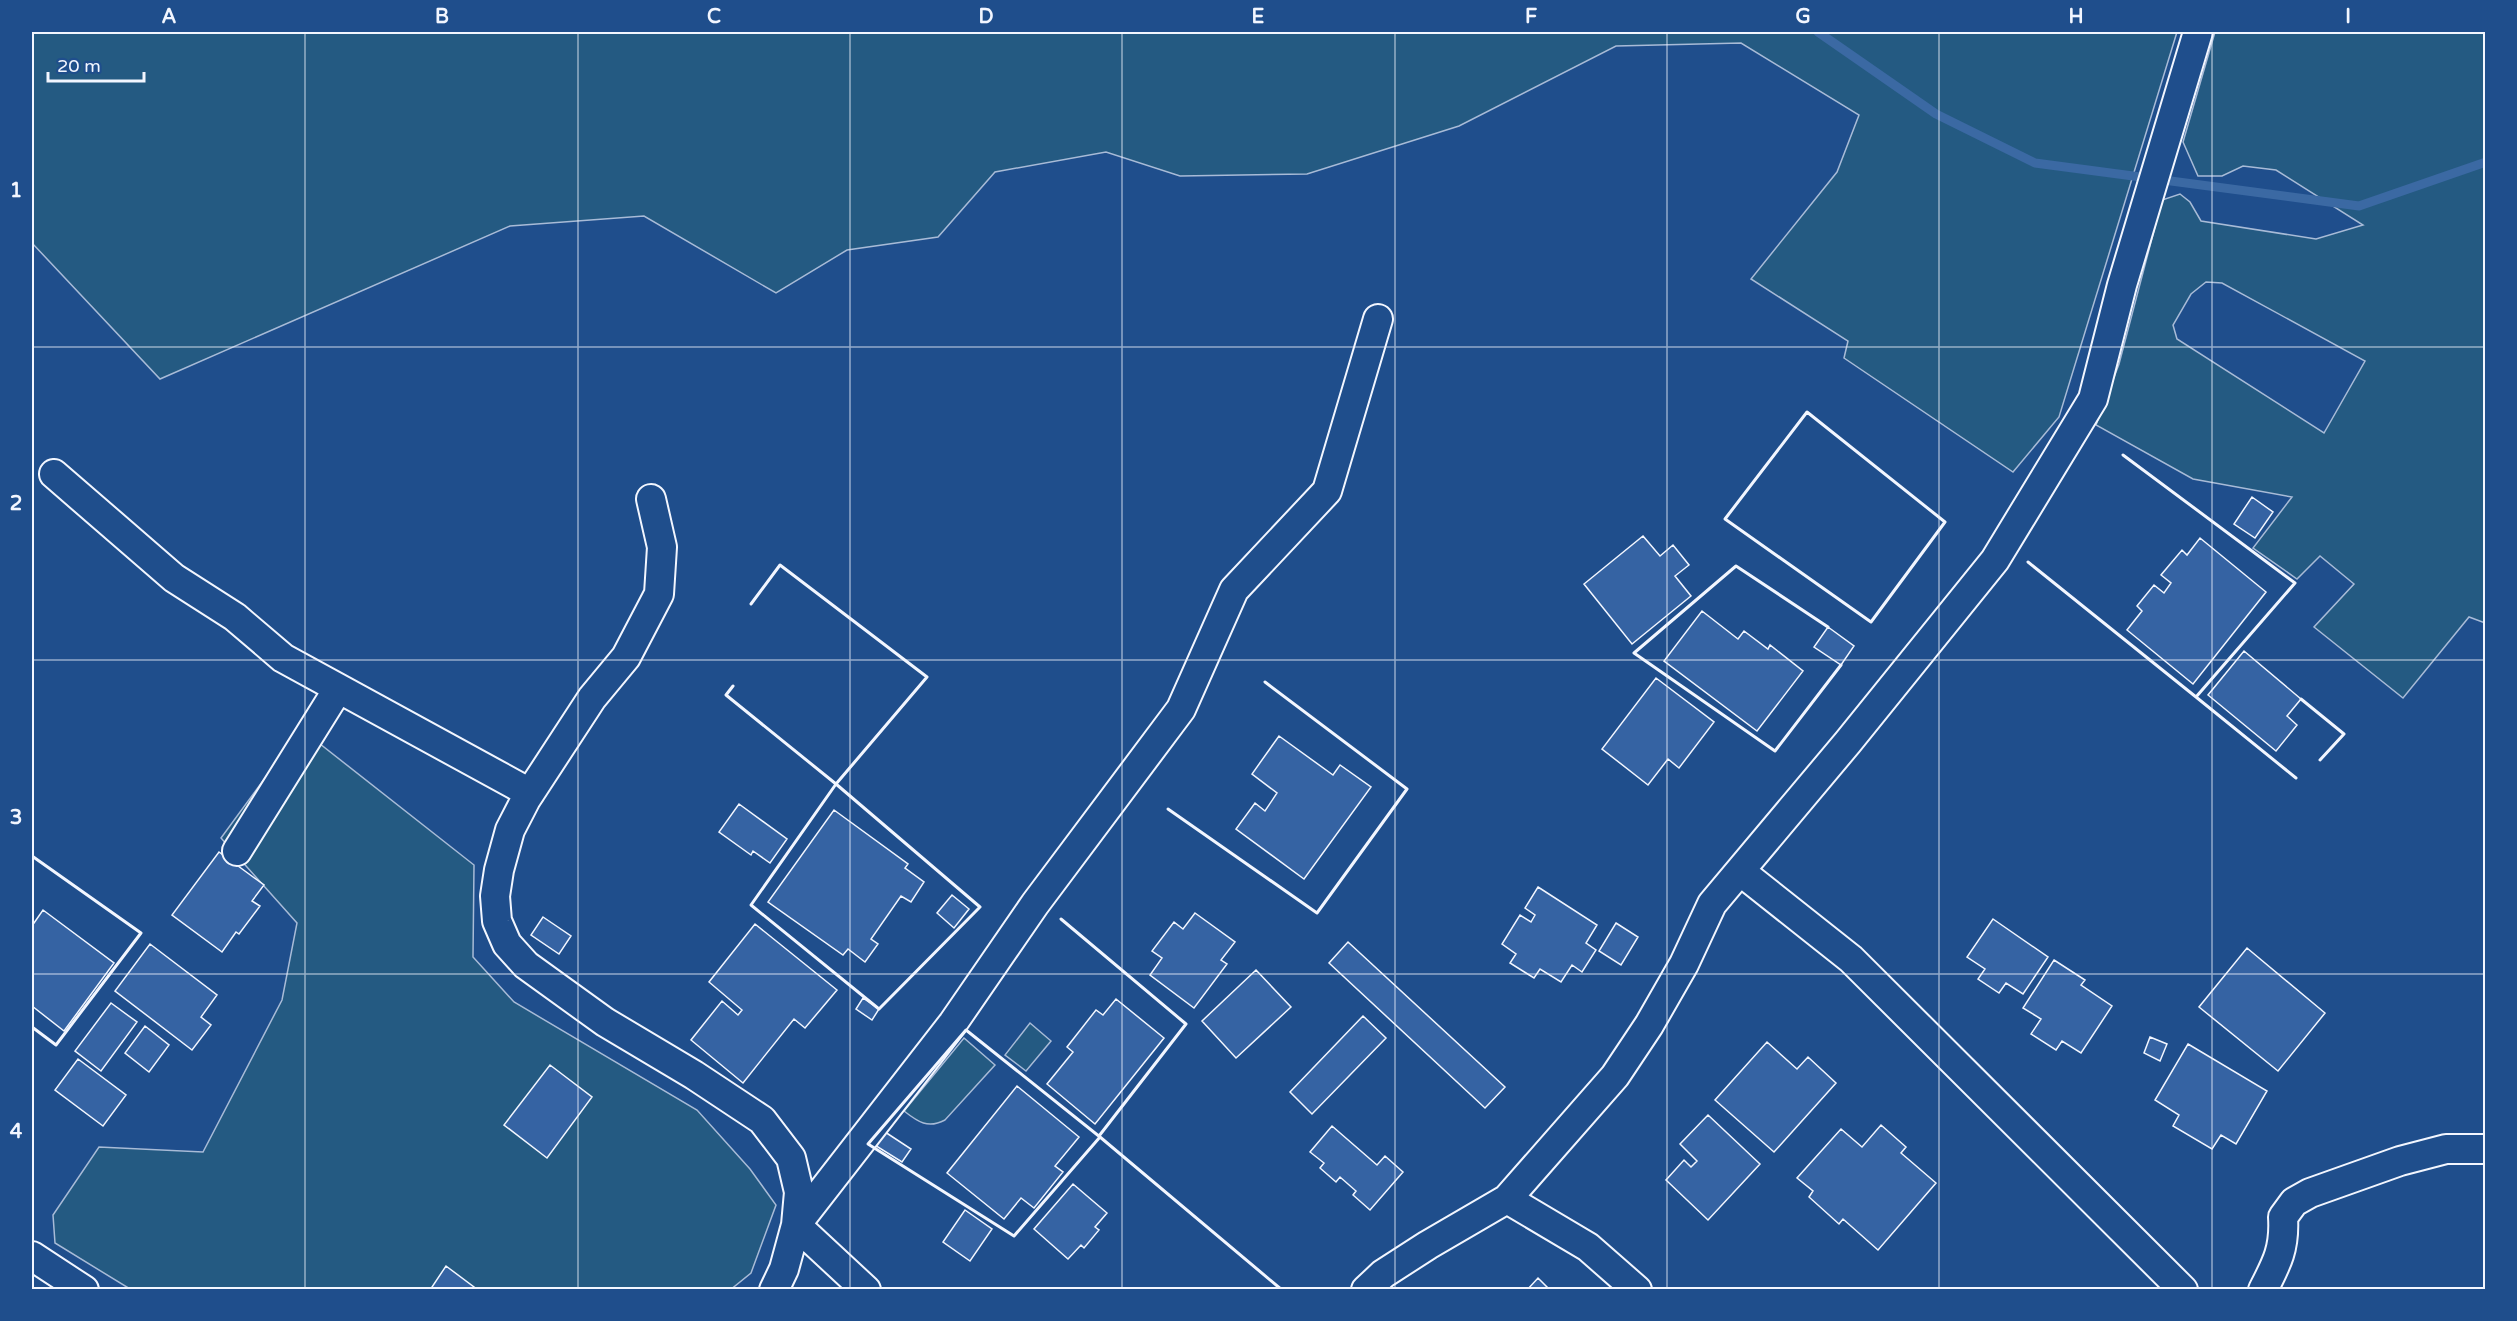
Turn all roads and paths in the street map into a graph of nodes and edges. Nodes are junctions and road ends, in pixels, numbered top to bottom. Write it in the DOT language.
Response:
graph roads {
  1 [pos="2198,32"];
  2 [pos="1378,319"];
  3 [pos="54,474"];
  4 [pos="651,499"];
  5 [pos="338,689"];
  6 [pos="530,794"];
  7 [pos="237,851"];
  8 [pos="1740,871"];
  9 [pos="2486,1149"];
  10 [pos="1508,1199"];
  11 [pos="796,1225"];
  12 [pos="32,1256"];
  13 [pos="84,1290"];
  14 [pos="774,1290"];
  15 [pos="866,1290"];
  16 [pos="1366,1290"];
  17 [pos="1637,1290"];
  18 [pos="2183,1290"];
  19 [pos="2263,1290"];
  1 -- 8 [label="street"];
  2 -- 11 [label="street"];
  3 -- 5 [label="street"];
  4 -- 6 [label="street"];
  5 -- 6 [label="street"];
  5 -- 7 [label="street"];
  6 -- 11 [label="street"];
  8 -- 10 [label="street"];
  8 -- 18 [label="street"];
  9 -- 19 [label="street"];
  10 -- 16 [label="street"];
  10 -- 17 [label="street"];
  11 -- 14 [label="street"];
  11 -- 15 [label="street"];
  12 -- 13 [label="street"];
}
